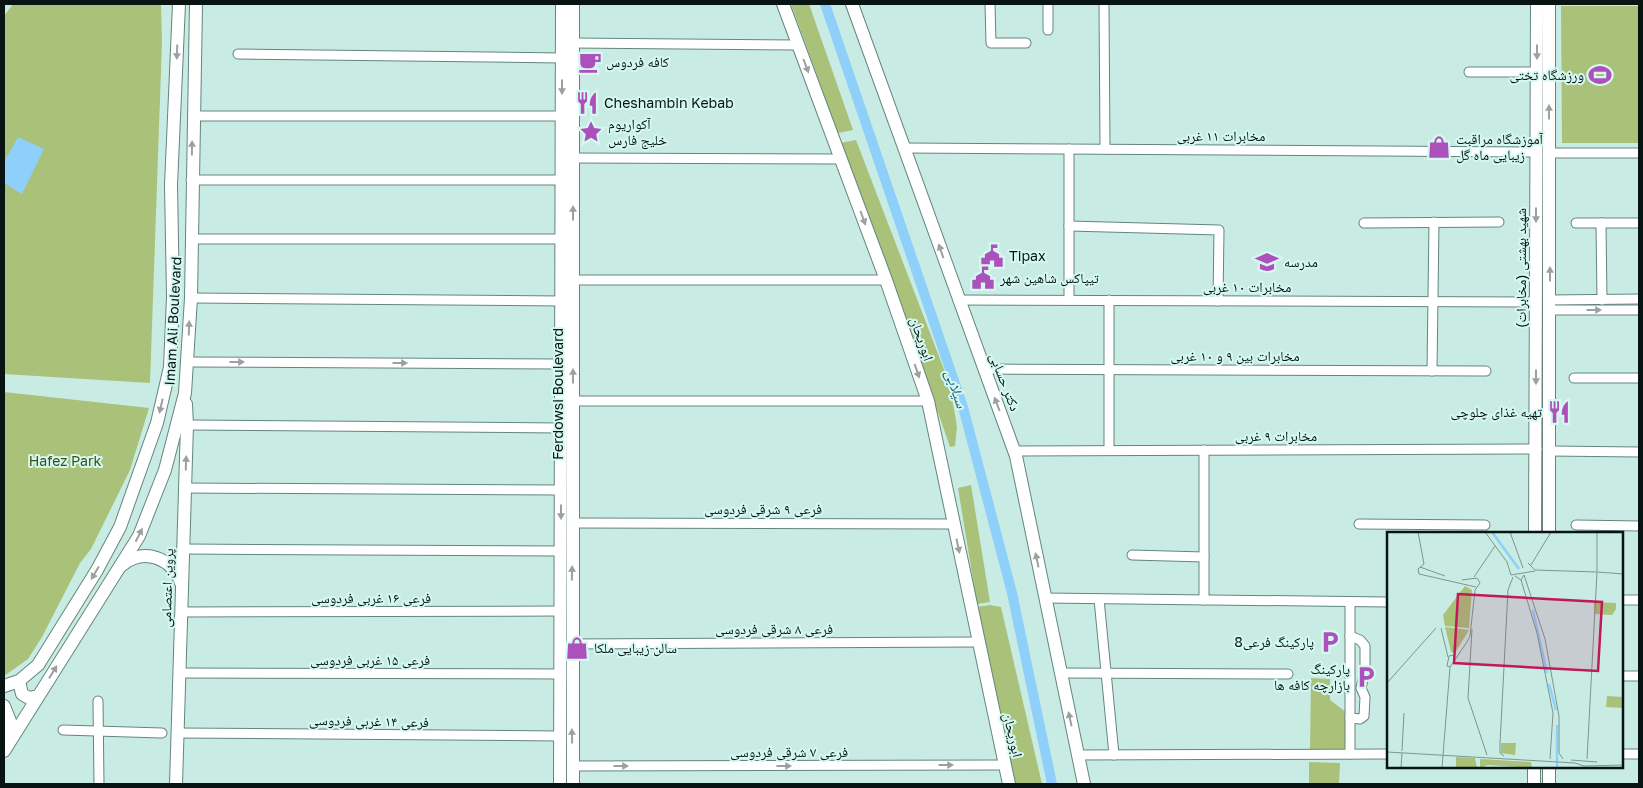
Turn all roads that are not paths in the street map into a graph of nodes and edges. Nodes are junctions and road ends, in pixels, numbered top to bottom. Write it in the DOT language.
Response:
graph roads {
  1 [pos="179,4"];
  2 [pos="196,4"];
  3 [pos="562,4"];
  4 [pos="573,4"];
  5 [pos="783,4"];
  6 [pos="852,4"];
  7 [pos="990,4"];
  8 [pos="1048,4"];
  9 [pos="1104,4"];
  10 [pos="1537,4"];
  11 [pos="1549,4"];
  12 [pos="1048,30"];
  13 [pos="573,43"];
  14 [pos="1026,43"];
  15 [pos="798,45"];
  16 [pos="238,54"];
  17 [pos="562,58"];
  18 [pos="1469,72"];
  19 [pos="1543,72"];
  20 [pos="193,116"];
  21 [pos="562,116"];
  22 [pos="905,148"];
  23 [pos="1069,149"];
  24 [pos="1105,150"];
  25 [pos="1543,152"];
  26 [pos="1639,152"];
  27 [pos="573,158"];
  28 [pos="842,159"];
  29 [pos="192,180"];
  30 [pos="561,180"];
  31 [pos="171,185"];
  32 [pos="191,193"];
  33 [pos="1434,222"];
  34 [pos="1499,222"];
  35 [pos="1364,223"];
  36 [pos="1576,223"];
  37 [pos="1602,223"];
  38 [pos="1639,223"];
  39 [pos="1069,226"];
  40 [pos="172,228"];
  41 [pos="192,233"];
  42 [pos="561,239"];
  43 [pos="573,280"];
  44 [pos="886,280"];
  45 [pos="190,298"];
  46 [pos="1639,299"];
  47 [pos="958,300"];
  48 [pos="1069,300"];
  49 [pos="1109,300"];
  50 [pos="1602,300"];
  51 [pos="561,301"];
  52 [pos="1218,301"];
  53 [pos="1433,302"];
  54 [pos="1536,302"];
  55 [pos="1550,305"];
  56 [pos="1639,310"];
  57 [pos="567,326"];
  58 [pos="188,362"];
  59 [pos="561,364"];
  60 [pos="984,369"];
  61 [pos="1109,369"];
  62 [pos="1432,371"];
  63 [pos="1486,371"];
  64 [pos="1574,378"];
  65 [pos="1639,378"];
  66 [pos="185,393"];
  67 [pos="573,401"];
  68 [pos="928,401"];
  69 [pos="1543,422"];
  70 [pos="187,425"];
  71 [pos="561,428"];
  72 [pos="1109,450"];
  73 [pos="1204,450"];
  74 [pos="1543,450"];
  75 [pos="1014,451"];
  76 [pos="1639,452"];
  77 [pos="1543,476"];
  78 [pos="185,488"];
  79 [pos="561,490"];
  80 [pos="572,523"];
  81 [pos="953,524"];
  82 [pos="1358,524"];
  83 [pos="1485,525"];
  84 [pos="1576,525"];
  85 [pos="1639,526"];
  86 [pos="1433,529"];
  87 [pos="1535,532"];
  88 [pos="1549,532"];
  89 [pos="183,549"];
  90 [pos="560,551"];
  91 [pos="1132,555"];
  92 [pos="1204,557"];
  93 [pos="118,568"];
  94 [pos="182,588"];
  95 [pos="1045,598"];
  96 [pos="1098,599"];
  97 [pos="1204,600"];
  98 [pos="1623,600"];
  99 [pos="1639,600"];
  100 [pos="1350,602"];
  101 [pos="1387,602"];
  102 [pos="560,611"];
  103 [pos="182,612"];
  104 [pos="1350,636"];
  105 [pos="977,642"];
  106 [pos="572,644"];
  107 [pos="180,673"];
  108 [pos="1061,673"];
  109 [pos="1105,673"];
  110 [pos="560,674"];
  111 [pos="1288,674"];
  112 [pos="1623,676"];
  113 [pos="1639,676"];
  114 [pos="19,682"];
  115 [pos="4,686"];
  116 [pos="38,696"];
  117 [pos="98,701"];
  118 [pos="4,706"];
  119 [pos="1350,718"];
  120 [pos="63,730"];
  121 [pos="99,731"];
  122 [pos="162,733"];
  123 [pos="178,733"];
  124 [pos="560,736"];
  125 [pos="6,747"];
  126 [pos="1078,754"];
  127 [pos="1350,754"];
  128 [pos="1387,754"];
  129 [pos="1623,754"];
  130 [pos="1639,754"];
  131 [pos="1114,755"];
  132 [pos="1005,765"];
  133 [pos="573,766"];
  134 [pos="1534,768"];
  135 [pos="1549,768"];
  136 [pos="1083,782"];
  137 [pos="99,784"];
  138 [pos="176,784"];
  139 [pos="560,784"];
  140 [pos="572,784"];
  141 [pos="1009,784"];
  142 [pos="1534,784"];
  143 [pos="1549,784"];
  1 -- 31 [label="main road, Imam Ali Boulevard, one-way"];
  2 -- 20 [label="main road, Imam Ali Boulevard"];
  3 -- 17 [label="main road, Ferdowsi Boulevard"];
  4 -- 13 [label="main road, Ferdowsi Boulevard"];
  5 -- 15 [label="main road, ابوریحان"];
  6 -- 22 [label="main road, دکتر حسابی"];
  7 -- 14 [label="street"];
  8 -- 12 [label="street"];
  9 -- 24 [label="street"];
  10 -- 19 [label="main road, شهید بهشتی (مخابرات), one-way"];
  11 -- 19 [label="main road, شهید بهشتی (مخابرات)"];
  13 -- 15 [label="street"];
  13 -- 27 [label="main road, Ferdowsi Boulevard"];
  15 -- 28 [label="main road, ابوریحان, one-way"];
  16 -- 17 [label="street"];
  17 -- 21 [label="main road, Ferdowsi Boulevard, one-way"];
  18 -- 19 [label="street"];
  19 -- 25 [label="main road, شهید بهشتی (مخابرات)"];
  20 -- 21 [label="street"];
  29 -- 20 [label="main road, Imam Ali Boulevard, one-way"];
  21 -- 30 [label="main road, Ferdowsi Boulevard"];
  22 -- 23 [label="street, مخابرات ۱۱ غربی"];
  47 -- 22 [label="main road, دکتر حسابی, one-way"];
  23 -- 24 [label="street, مخابرات ۱۱ غربی"];
  23 -- 39 [label="street"];
  24 -- 25 [label="street, مخابرات ۱۱ غربی"];
  25 -- 26 [label="street, مخابرات ۱۱ غربی"];
  25 -- 54 [label="main road, شهید بهشتی (مخابرات), one-way"];
  55 -- 25 [label="main road, شهید بهشتی (مخابرات), one-way"];
  27 -- 28 [label="street"];
  43 -- 27 [label="main road, Ferdowsi Boulevard, one-way"];
  28 -- 44 [label="main road, ابوریحان, one-way"];
  29 -- 30 [label="street"];
  29 -- 32 [label="main road, Imam Ali Boulevard"];
  30 -- 42 [label="main road, Ferdowsi Boulevard"];
  31 -- 32 [label="main road"];
  31 -- 40 [label="main road, Imam Ali Boulevard"];
  32 -- 41 [label="main road, Imam Ali Boulevard"];
  33 -- 34 [label="street"];
  33 -- 35 [label="street"];
  33 -- 53 [label="street"];
  36 -- 37 [label="street"];
  37 -- 38 [label="street"];
  37 -- 50 [label="street"];
  39 -- 48 [label="street"];
  39 -- 52 [label="street"];
  40 -- 41 [label="main road"];
  40 -- 114 [label="main road, Imam Ali Boulevard, one-way"];
  41 -- 42 [label="street"];
  41 -- 45 [label="main road, Imam Ali Boulevard"];
  42 -- 51 [label="main road, Ferdowsi Boulevard"];
  43 -- 44 [label="street"];
  43 -- 57 [label="main road, Ferdowsi Boulevard"];
  44 -- 68 [label="main road, ابوریحان, one-way"];
  45 -- 51 [label="street"];
  58 -- 45 [label="main road, Imam Ali Boulevard, one-way"];
  46 -- 50 [label="street"];
  47 -- 48 [label="street, مخابرات ۱۰ غربی"];
  47 -- 60 [label="main road, دکتر حسابی"];
  48 -- 49 [label="street, مخابرات ۱۰ غربی"];
  49 -- 52 [label="street, مخابرات ۱۰ غربی"];
  49 -- 61 [label="street"];
  50 -- 55 [label="street"];
  51 -- 57 [label="main road, Ferdowsi Boulevard"];
  52 -- 53 [label="street, مخابرات ۱۰ غربی"];
  53 -- 54 [label="street, مخابرات ۱۰ غربی"];
  53 -- 62 [label="street"];
  54 -- 69 [label="main road, شهید بهشتی (مخابرات), one-way"];
  55 -- 56 [label="street, one-way"];
  55 -- 69 [label="main road, شهید بهشتی (مخابرات)"];
  57 -- 59 [label="main road, Ferdowsi Boulevard"];
  67 -- 57 [label="main road, Ferdowsi Boulevard, one-way"];
  58 -- 59 [label="street, one-way"];
  58 -- 66 [label="main road, Imam Ali Boulevard"];
  59 -- 71 [label="main road, Ferdowsi Boulevard"];
  60 -- 61 [label="street, مخابرات بین ۹ و ۱۰ غربی"];
  75 -- 60 [label="main road, دکتر حسابی, one-way"];
  61 -- 62 [label="street, مخابرات بین ۹ و ۱۰ غربی"];
  61 -- 72 [label="street"];
  62 -- 63 [label="street, مخابرات بین ۹ و ۱۰ غربی"];
  64 -- 65 [label="street"];
  66 -- 70 [label="main road, پروین اعتصامی"];
  93 -- 66 [label="main road, Imam Ali Boulevard, one-way"];
  67 -- 68 [label="street"];
  67 -- 80 [label="main road, Ferdowsi Boulevard"];
  68 -- 81 [label="main road, ابوریحان"];
  69 -- 74 [label="main road, شهید بهشتی (مخابرات)"];
  70 -- 71 [label="street"];
  78 -- 70 [label="main road, پروین اعتصامی, one-way"];
  71 -- 79 [label="main road, Ferdowsi Boulevard"];
  72 -- 73 [label="street, مخابرات ۹ غربی"];
  72 -- 75 [label="street, مخابرات ۹ غربی"];
  73 -- 74 [label="street, مخابرات ۹ غربی"];
  73 -- 92 [label="street"];
  74 -- 76 [label="street, مخابرات ۹ غربی"];
  74 -- 77 [label="main road, شهید بهشتی (مخابرات)"];
  95 -- 75 [label="main road, دکتر حسابی, one-way"];
  77 -- 87 [label="main road, شهید بهشتی (مخابرات)"];
  77 -- 88 [label="main road, شهید بهشتی (مخابرات)"];
  78 -- 79 [label="street"];
  78 -- 89 [label="main road, پروین اعتصامی"];
  79 -- 90 [label="main road, Ferdowsi Boulevard, one-way"];
  80 -- 81 [label="street, فرعی ۹ شرقی فردوسی"];
  106 -- 80 [label="main road, Ferdowsi Boulevard, one-way"];
  81 -- 105 [label="main road, ابوریحان, one-way"];
  82 -- 86 [label="street"];
  83 -- 86 [label="street"];
  84 -- 85 [label="street"];
  89 -- 90 [label="street"];
  89 -- 94 [label="main road, پروین اعتصامی"];
  90 -- 102 [label="main road, Ferdowsi Boulevard"];
  91 -- 92 [label="street"];
  92 -- 97 [label="street"];
  93 -- 94 [label="main road"];
  116 -- 93 [label="main road, Imam Ali Boulevard, one-way"];
  94 -- 103 [label="main road, پروین اعتصامی"];
  95 -- 96 [label="street"];
  95 -- 108 [label="main road, دکتر حسابی"];
  96 -- 97 [label="street"];
  96 -- 109 [label="street"];
  97 -- 100 [label="street"];
  98 -- 99 [label="street"];
  100 -- 101 [label="street"];
  100 -- 104 [label="street"];
  102 -- 103 [label="street, فرعی ۱۶ غربی فردوسی"];
  102 -- 110 [label="main road, Ferdowsi Boulevard"];
  103 -- 107 [label="main road, پروین اعتصامی"];
  104 -- 119 [label="street"];
  104 -- 119 [label="street"];
  105 -- 106 [label="street, فرعی ۸ شرقی فردوسی"];
  105 -- 132 [label="main road, ابوریحان"];
  133 -- 106 [label="main road, Ferdowsi Boulevard, one-way"];
  107 -- 110 [label="street, فرعی ۱۵ غربی فردوسی"];
  107 -- 123 [label="main road, پروین اعتصامی"];
  108 -- 109 [label="street"];
  126 -- 108 [label="main road, دکتر حسابی, one-way"];
  109 -- 111 [label="street"];
  109 -- 131 [label="street"];
  110 -- 124 [label="main road, Ferdowsi Boulevard"];
  112 -- 113 [label="street"];
  114 -- 115 [label="main road, Imam Ali Boulevard"];
  114 -- 116 [label="main road"];
  116 -- 125 [label="main road, Imam Ali Boulevard"];
  117 -- 121 [label="street"];
  118 -- 125 [label="main road"];
  119 -- 127 [label="street"];
  120 -- 121 [label="street"];
  121 -- 122 [label="street"];
  121 -- 137 [label="street"];
  123 -- 124 [label="street, فرعی ۱۴ غربی فردوسی"];
  123 -- 138 [label="main road, پروین اعتصامی"];
  124 -- 139 [label="main road, Ferdowsi Boulevard"];
  126 -- 131 [label="street"];
  126 -- 136 [label="main road, دکتر حسابی"];
  127 -- 128 [label="street"];
  127 -- 131 [label="street"];
  129 -- 130 [label="street"];
  133 -- 132 [label="street, فرعی ۷ شرقی فردوسی, one-way"];
  132 -- 141 [label="main road, ابوریحان"];
  133 -- 140 [label="main road, Ferdowsi Boulevard"];
  134 -- 142 [label="main road"];
  135 -- 143 [label="main road"];
}
